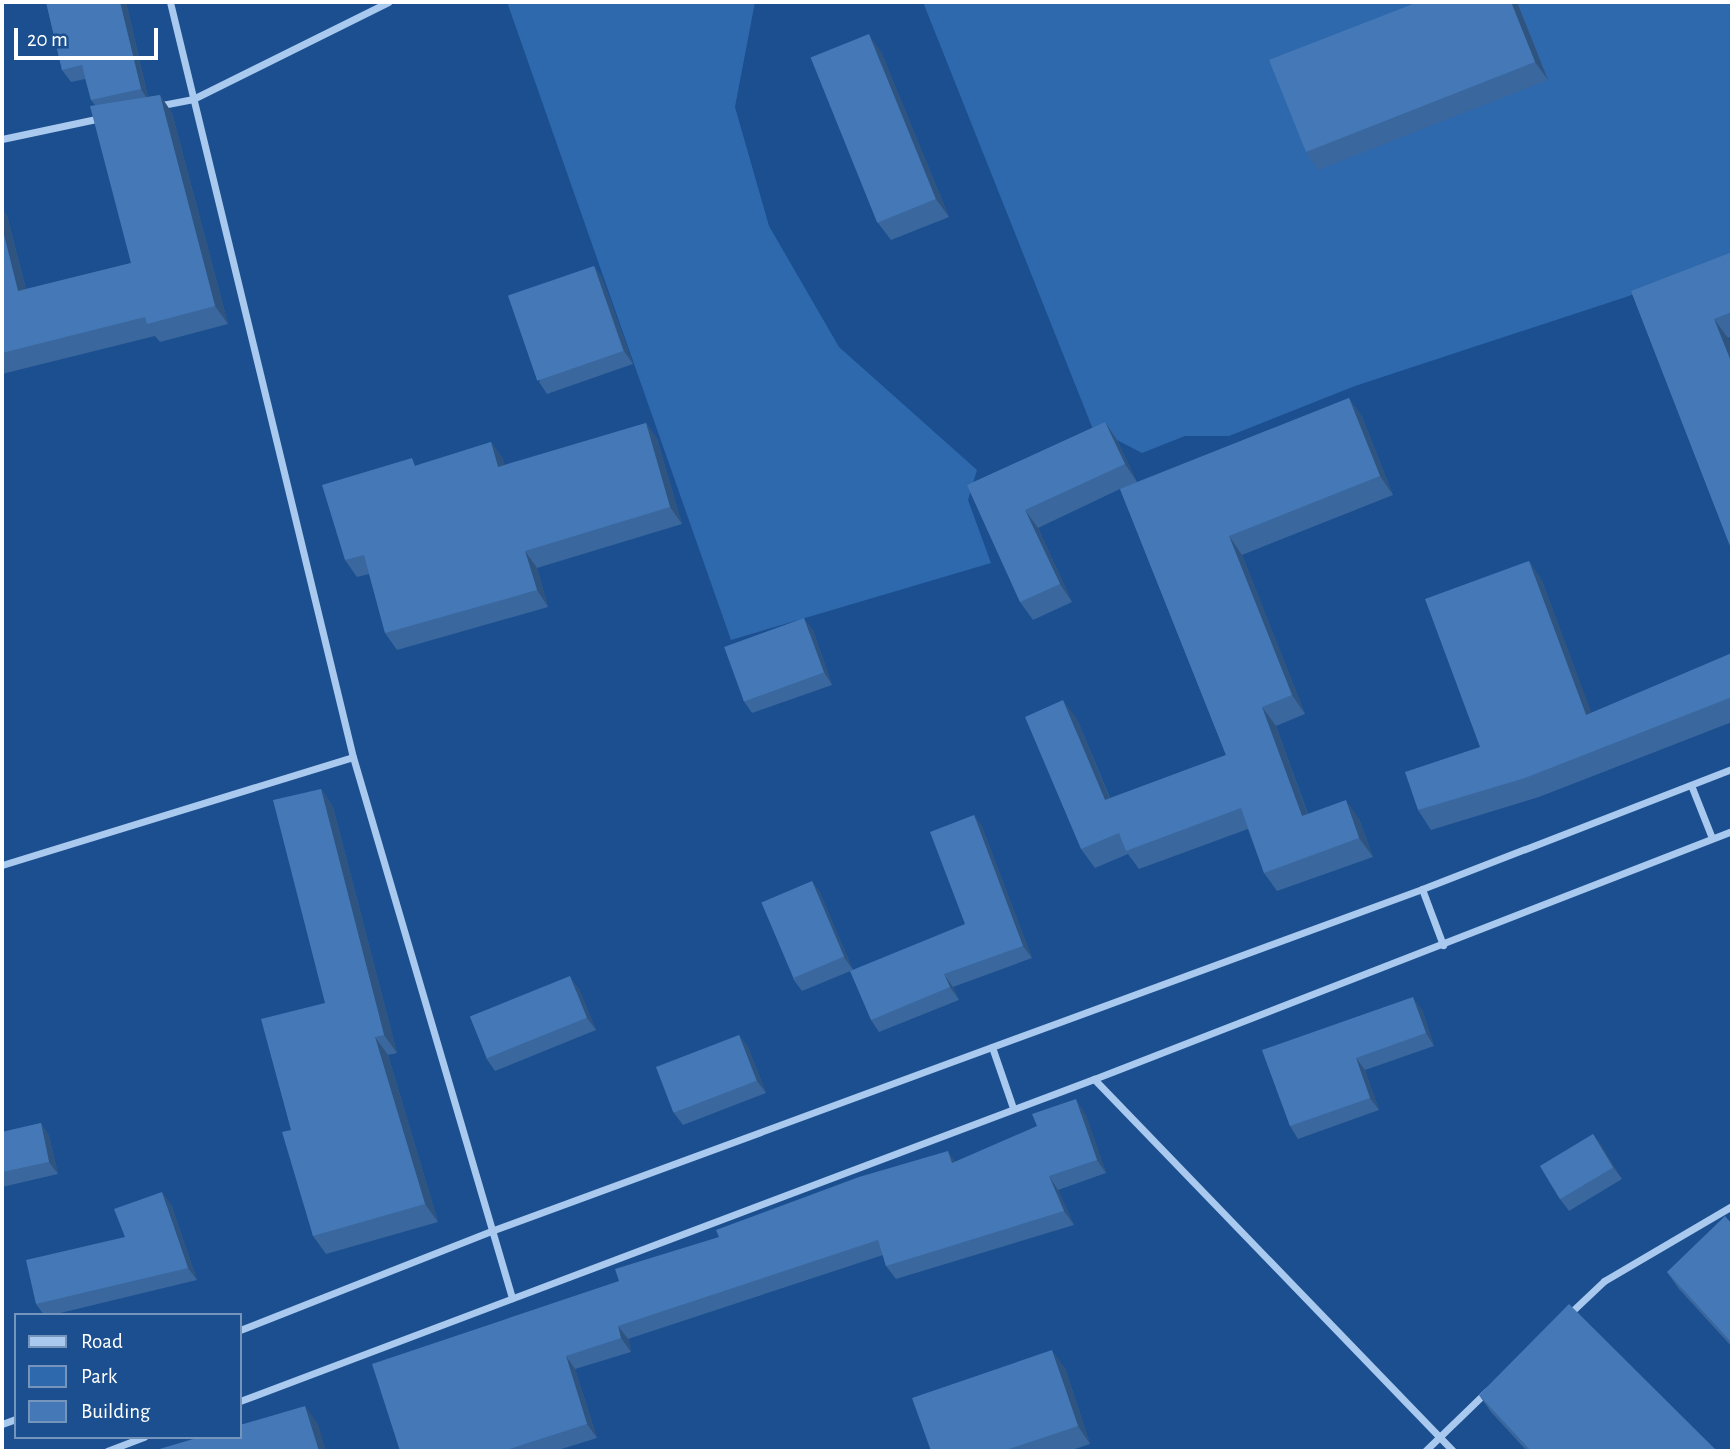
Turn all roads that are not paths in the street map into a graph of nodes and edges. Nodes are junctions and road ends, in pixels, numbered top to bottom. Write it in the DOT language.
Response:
graph roads {
  1 [pos="170,2"];
  2 [pos="388,2"];
  3 [pos="193,99"];
  4 [pos="152,107"];
  5 [pos="111,116"];
  6 [pos="2,139"];
  7 [pos="354,757"];
  8 [pos="1732,769"];
  9 [pos="1691,785"];
  10 [pos="1732,831"];
  11 [pos="1712,838"];
  12 [pos="2,865"];
  13 [pos="1422,889"];
  14 [pos="1443,945"];
  15 [pos="992,1046"];
  16 [pos="1094,1079"];
  17 [pos="1013,1108"];
  18 [pos="1732,1206"];
  19 [pos="491,1231"];
  20 [pos="512,1298"];
  21 [pos="1556,1327"];
  22 [pos="242,1329"];
  23 [pos="1497,1382"];
  24 [pos="242,1400"];
  25 [pos="1439,1437"];
  26 [pos="140,1439"];
  27 [pos="107,1451"];
  28 [pos="1424,1451"];
  29 [pos="1453,1451"];
  1 -- 3 [label="street"];
  2 -- 3 [label="street"];
  3 -- 4 [label="street"];
  3 -- 7 [label="street"];
  5 -- 6 [label="street"];
  7 -- 12 [label="street"];
  7 -- 19 [label="street"];
  8 -- 9 [label="street"];
  9 -- 11 [label="street"];
  9 -- 13 [label="street"];
  10 -- 11 [label="street"];
  11 -- 14 [label="street"];
  13 -- 14 [label="street"];
  13 -- 15 [label="street"];
  14 -- 16 [label="street"];
  15 -- 17 [label="street"];
  15 -- 19 [label="street"];
  16 -- 17 [label="street"];
  16 -- 25 [label="street"];
  17 -- 20 [label="street"];
  18 -- 21 [label="street"];
  19 -- 20 [label="street"];
  19 -- 22 [label="street"];
  20 -- 24 [label="street"];
  23 -- 25 [label="street"];
  25 -- 28 [label="street"];
  25 -- 29 [label="street"];
  26 -- 27 [label="street"];
}
